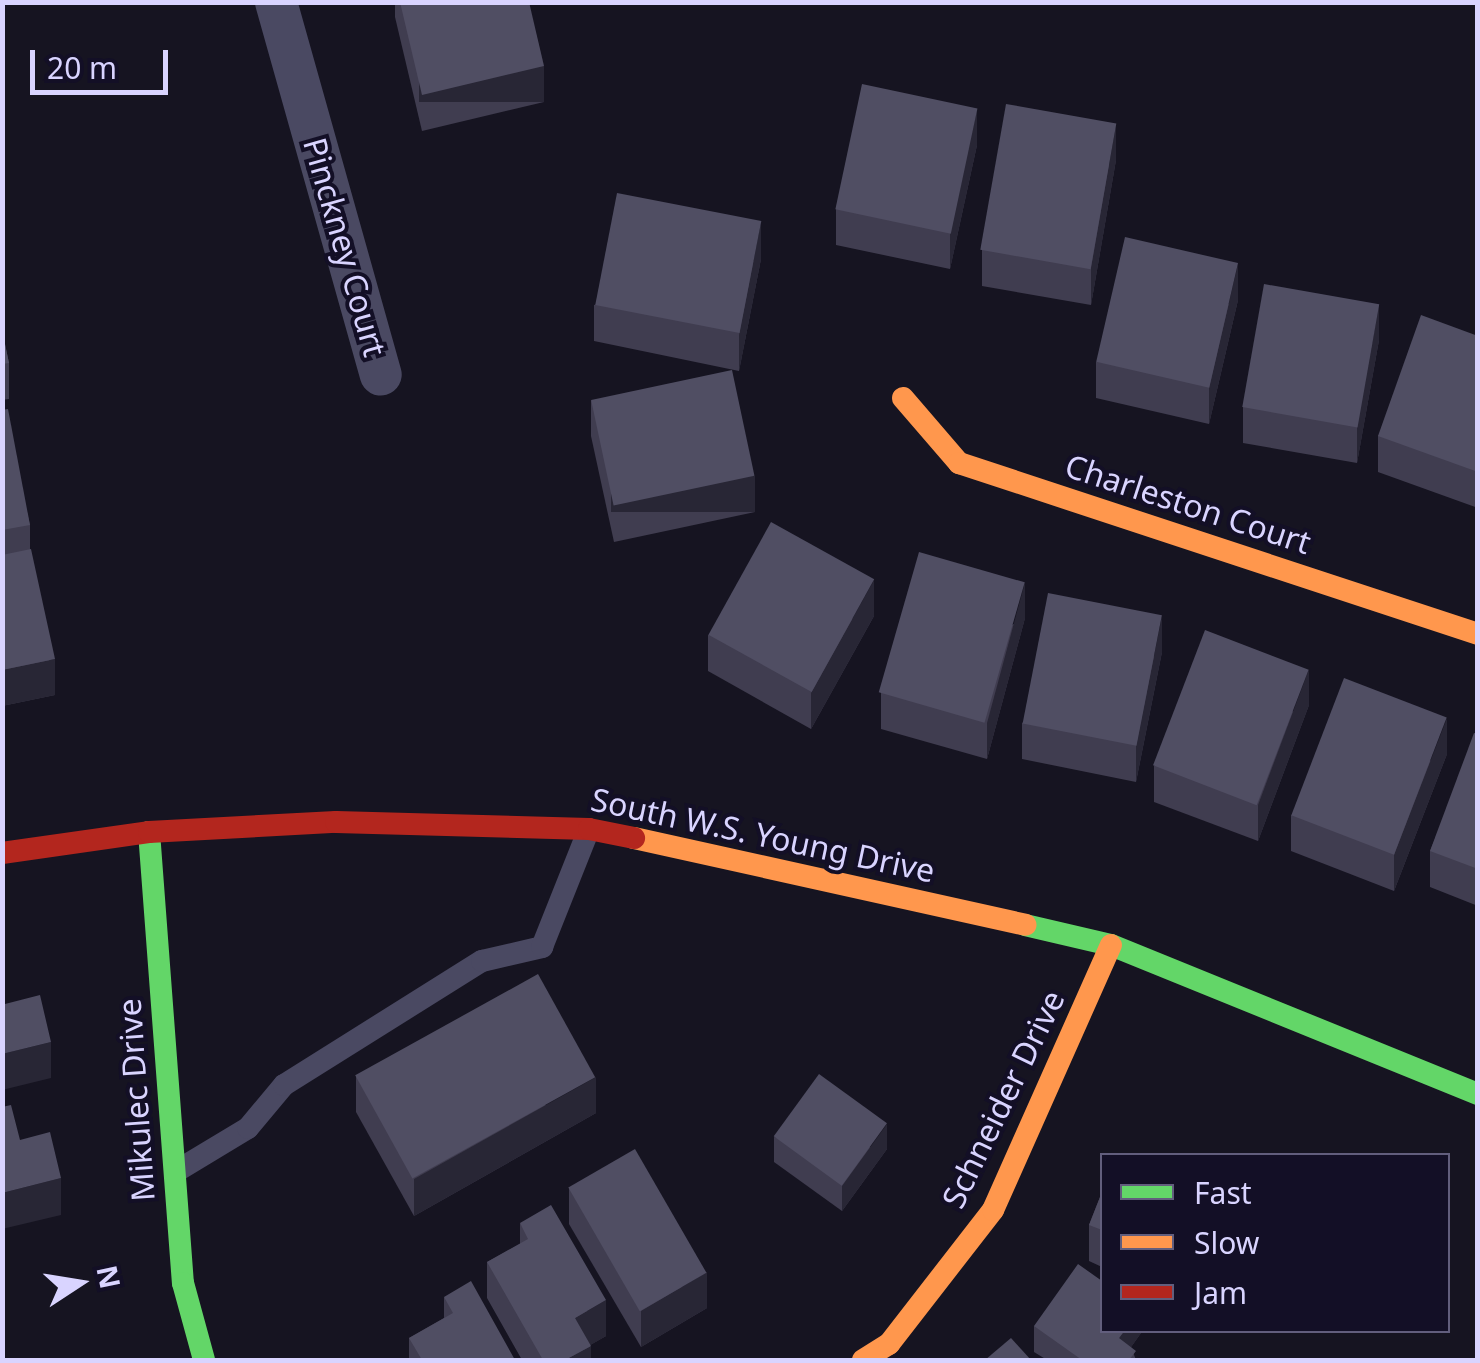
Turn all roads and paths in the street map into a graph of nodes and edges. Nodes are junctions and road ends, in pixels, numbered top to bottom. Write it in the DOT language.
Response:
graph roads {
  1 [pos="276,2"];
  2 [pos="381,375"];
  3 [pos="904,398"];
  4 [pos="1478,634"];
  5 [pos="589,829"];
  6 [pos="149,832"];
  7 [pos="2,853"];
  8 [pos="1111,945"];
  9 [pos="1478,1094"];
  10 [pos="174,1172"];
  11 [pos="204,1360"];
  12 [pos="863,1360"];
  1 -- 2 [label="street, Pinckney Court"];
  3 -- 4 [label="street, Charleston Court"];
  5 -- 6 [label="street, South W.S. Young Drive"];
  5 -- 8 [label="street, South W.S. Young Drive"];
  5 -- 10 [label="lane"];
  6 -- 7 [label="street, South W.S. Young Drive"];
  6 -- 10 [label="street, Mikulec Drive"];
  8 -- 9 [label="street, South W.S. Young Drive"];
  8 -- 12 [label="street, Schneider Drive"];
  10 -- 11 [label="street, Mikulec Drive"];
}
